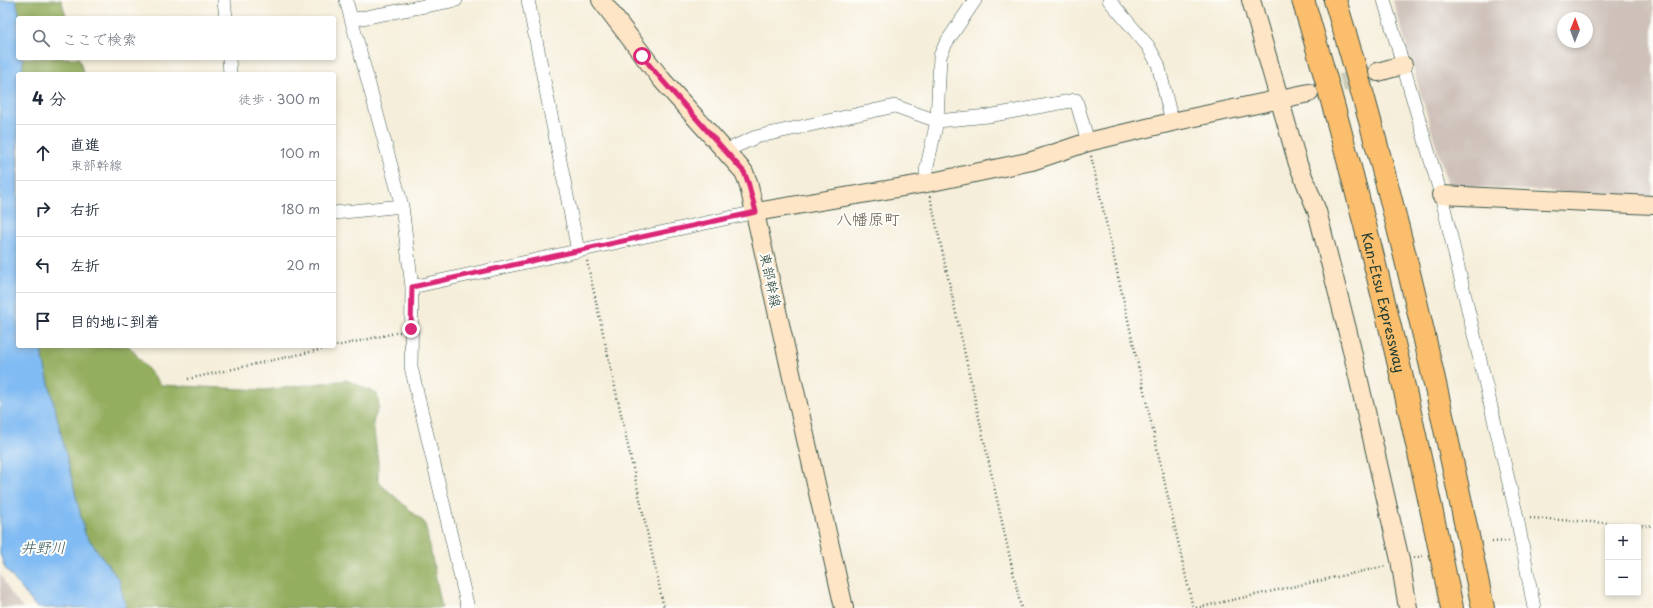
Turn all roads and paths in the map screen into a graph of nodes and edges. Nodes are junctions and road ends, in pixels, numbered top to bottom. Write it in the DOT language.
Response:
graph roads {
  1 [pos="224,0"];
  2 [pos="346,0"];
  3 [pos="456,0"];
  4 [pos="528,0"];
  5 [pos="601,0"];
  6 [pos="975,0"];
  7 [pos="1109,0"];
  8 [pos="1251,0"];
  9 [pos="1303,0"];
  10 [pos="1335,0"];
  11 [pos="1384,0"];
  12 [pos="226,16"];
  13 [pos="351,20"];
  14 [pos="229,60"];
  15 [pos="1403,65"];
  16 [pos="230,72"];
  17 [pos="1378,72"];
  18 [pos="1309,94"];
  19 [pos="1280,100"];
  20 [pos="938,121"];
  21 [pos="1172,122"];
  22 [pos="1088,142"];
  23 [pos="725,151"];
  24 [pos="927,183"];
  25 [pos="1441,195"];
  26 [pos="1653,204"];
  27 [pos="402,206"];
  28 [pos="756,212"];
  29 [pos="336,213"];
  30 [pos="581,250"];
  31 [pos="412,287"];
  32 [pos="411,329"];
  33 [pos="336,346"];
  34 [pos="326,348"];
  35 [pos="188,379"];
  36 [pos="1517,517"];
  37 [pos="1653,526"];
  38 [pos="1522,540"];
  39 [pos="1492,542"];
  40 [pos="1423,556"];
  41 [pos="1400,560"];
  42 [pos="468,608"];
  43 [pos="664,608"];
  44 [pos="844,608"];
  45 [pos="1021,608"];
  46 [pos="1193,608"];
  47 [pos="1196,608"];
  48 [pos="1408,608"];
  49 [pos="1452,608"];
  50 [pos="1482,608"];
  51 [pos="1534,608"];
  1 -- 12 [label="street"];
  2 -- 13 [label="street"];
  3 -- 13 [label="street"];
  4 -- 30 [label="street"];
  5 -- 23 [label="street, 東部幹線"];
  6 -- 20 [label="street"];
  7 -- 21 [label="street"];
  8 -- 19 [label="street"];
  9 -- 49 [label="highway, Kan-Etsu Expressway"];
  10 -- 50 [label="highway"];
  11 -- 15 [label="street"];
  13 -- 27 [label="street"];
  14 -- 16 [label="street"];
  15 -- 17 [label="street"];
  15 -- 25 [label="street"];
  18 -- 19 [label="street"];
  19 -- 21 [label="street"];
  19 -- 41 [label="street"];
  20 -- 22 [label="street"];
  20 -- 23 [label="street"];
  20 -- 24 [label="street"];
  21 -- 22 [label="street"];
  22 -- 24 [label="street"];
  22 -- 46 [label="path"];
  23 -- 28 [label="street, 東部幹線"];
  24 -- 28 [label="street"];
  24 -- 45 [label="path"];
  25 -- 26 [label="street"];
  25 -- 36 [label="street"];
  27 -- 29 [label="street"];
  27 -- 31 [label="street"];
  28 -- 30 [label="street"];
  28 -- 44 [label="street, 東部幹線"];
  30 -- 31 [label="street"];
  30 -- 43 [label="path"];
  31 -- 32 [label="street"];
  32 -- 33 [label="path"];
  32 -- 42 [label="street"];
  34 -- 35 [label="path"];
  36 -- 37 [label="path"];
  36 -- 38 [label="street"];
  38 -- 39 [label="path"];
  38 -- 51 [label="street"];
  40 -- 41 [label="path"];
  41 -- 47 [label="path"];
  41 -- 48 [label="street"];
}
